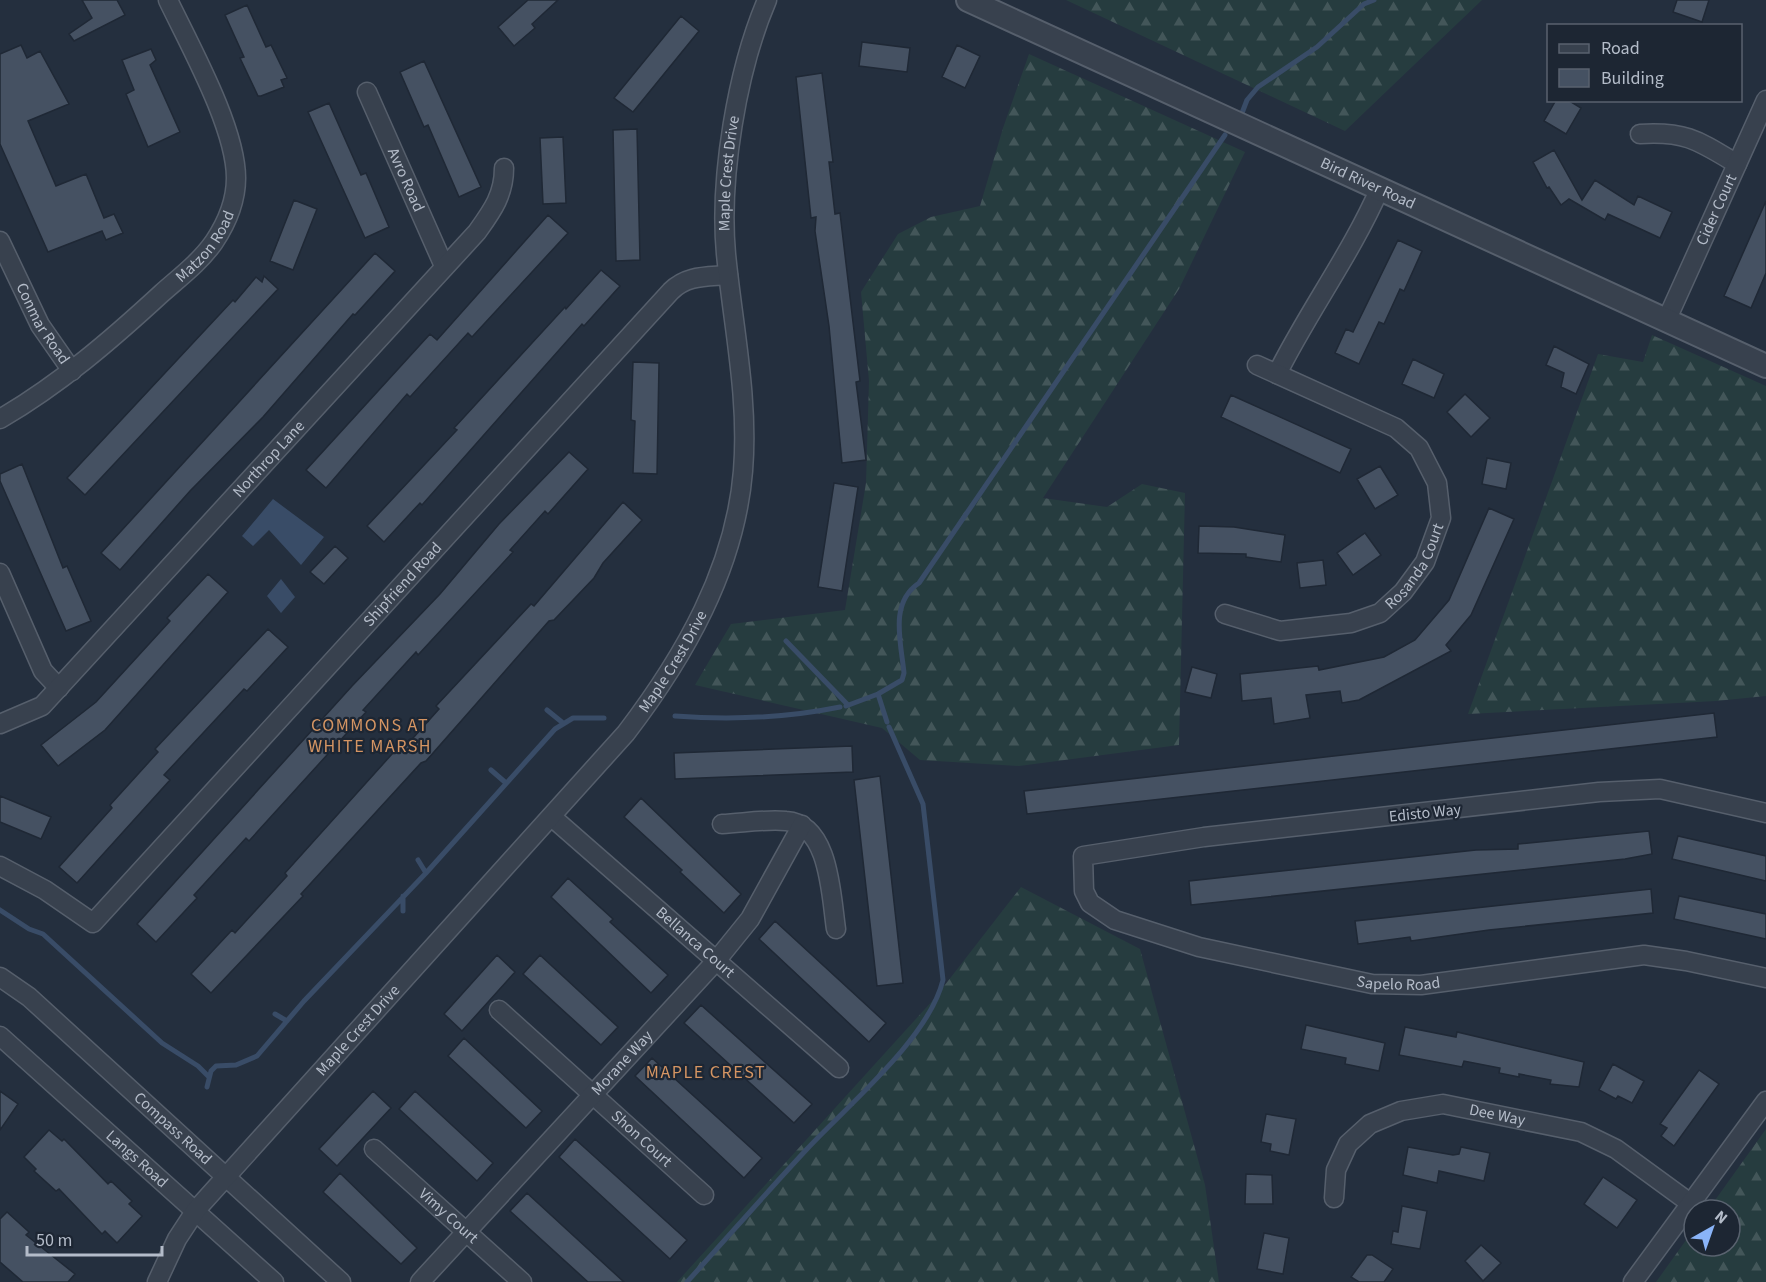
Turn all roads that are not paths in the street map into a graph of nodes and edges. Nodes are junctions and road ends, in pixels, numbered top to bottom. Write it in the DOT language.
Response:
graph roads {
  1 [pos="168,0"];
  2 [pos="767,0"];
  3 [pos="971,1"];
  4 [pos="368,92"];
  5 [pos="1766,100"];
  6 [pos="1640,134"];
  7 [pos="1737,164"];
  8 [pos="504,168"];
  9 [pos="1380,188"];
  10 [pos="0,241"];
  11 [pos="444,266"];
  12 [pos="729,275"];
  13 [pos="1667,319"];
  14 [pos="1257,364"];
  15 [pos="1766,366"];
  16 [pos="72,371"];
  17 [pos="1277,374"];
  18 [pos="0,419"];
  19 [pos="0,573"];
  20 [pos="1225,614"];
  21 [pos="59,688"];
  22 [pos="0,724"];
  23 [pos="1766,813"];
  24 [pos="553,818"];
  25 [pos="722,824"];
  26 [pos="802,825"];
  27 [pos="1083,856"];
  28 [pos="0,866"];
  29 [pos="836,929"];
  30 [pos="716,961"];
  31 [pos="0,977"];
  32 [pos="1766,978"];
  33 [pos="499,1010"];
  34 [pos="0,1036"];
  35 [pos="839,1068"];
  36 [pos="592,1095"];
  37 [pos="1766,1101"];
  38 [pos="374,1149"];
  39 [pos="228,1177"];
  40 [pos="704,1195"];
  41 [pos="1334,1198"];
  42 [pos="1683,1198"];
  43 [pos="1694,1198"];
  44 [pos="196,1210"];
  45 [pos="1682,1214"];
  46 [pos="467,1232"];
  47 [pos="157,1282"];
  48 [pos="274,1282"];
  49 [pos="341,1282"];
  50 [pos="420,1282"];
  51 [pos="522,1282"];
  52 [pos="1634,1282"];
  1 -- 16 [label="street, Matzon Road"];
  2 -- 12 [label="street, Maple Crest Drive"];
  3 -- 9 [label="street, Bird River Road"];
  4 -- 11 [label="street, Avro Road"];
  5 -- 7 [label="street, Cider Court"];
  6 -- 7 [label="street"];
  7 -- 13 [label="street, Cider Court"];
  8 -- 11 [label="street, Northrop Lane"];
  9 -- 13 [label="street, Bird River Road"];
  9 -- 17 [label="street"];
  10 -- 16 [label="street, Conmar Road"];
  11 -- 21 [label="street, Northrop Lane"];
  12 -- 24 [label="street, Maple Crest Drive"];
  12 -- 28 [label="street, Shipfriend Road"];
  13 -- 15 [label="street, Bird River Road"];
  14 -- 17 [label="street, Rosanda Court"];
  16 -- 18 [label="street, Matzon Road"];
  17 -- 20 [label="street, Rosanda Court"];
  19 -- 21 [label="street"];
  21 -- 22 [label="street, Northrop Lane"];
  23 -- 27 [label="street, Edisto Way"];
  24 -- 30 [label="street, Bellanca Court"];
  24 -- 39 [label="street, Maple Crest Drive"];
  25 -- 26 [label="street"];
  26 -- 29 [label="street"];
  26 -- 30 [label="street, Morane Way"];
  27 -- 32 [label="street, Sapelo Road"];
  30 -- 35 [label="street, Bellanca Court"];
  30 -- 36 [label="street, Morane Way"];
  31 -- 39 [label="street, Compass Road"];
  33 -- 36 [label="street, Shon Court"];
  34 -- 44 [label="street, Langs Road"];
  36 -- 40 [label="street, Shon Court"];
  36 -- 46 [label="street, Morane Way"];
  37 -- 43 [label="street"];
  38 -- 46 [label="street, Vimy Court"];
  39 -- 44 [label="street, Maple Crest Drive"];
  39 -- 49 [label="street, Compass Road"];
  41 -- 42 [label="street, Dee Way"];
  44 -- 47 [label="street, Maple Crest Drive"];
  44 -- 48 [label="street, Langs Road"];
  45 -- 52 [label="street"];
  46 -- 50 [label="street, Morane Way"];
  46 -- 51 [label="street, Vimy Court"];
}
